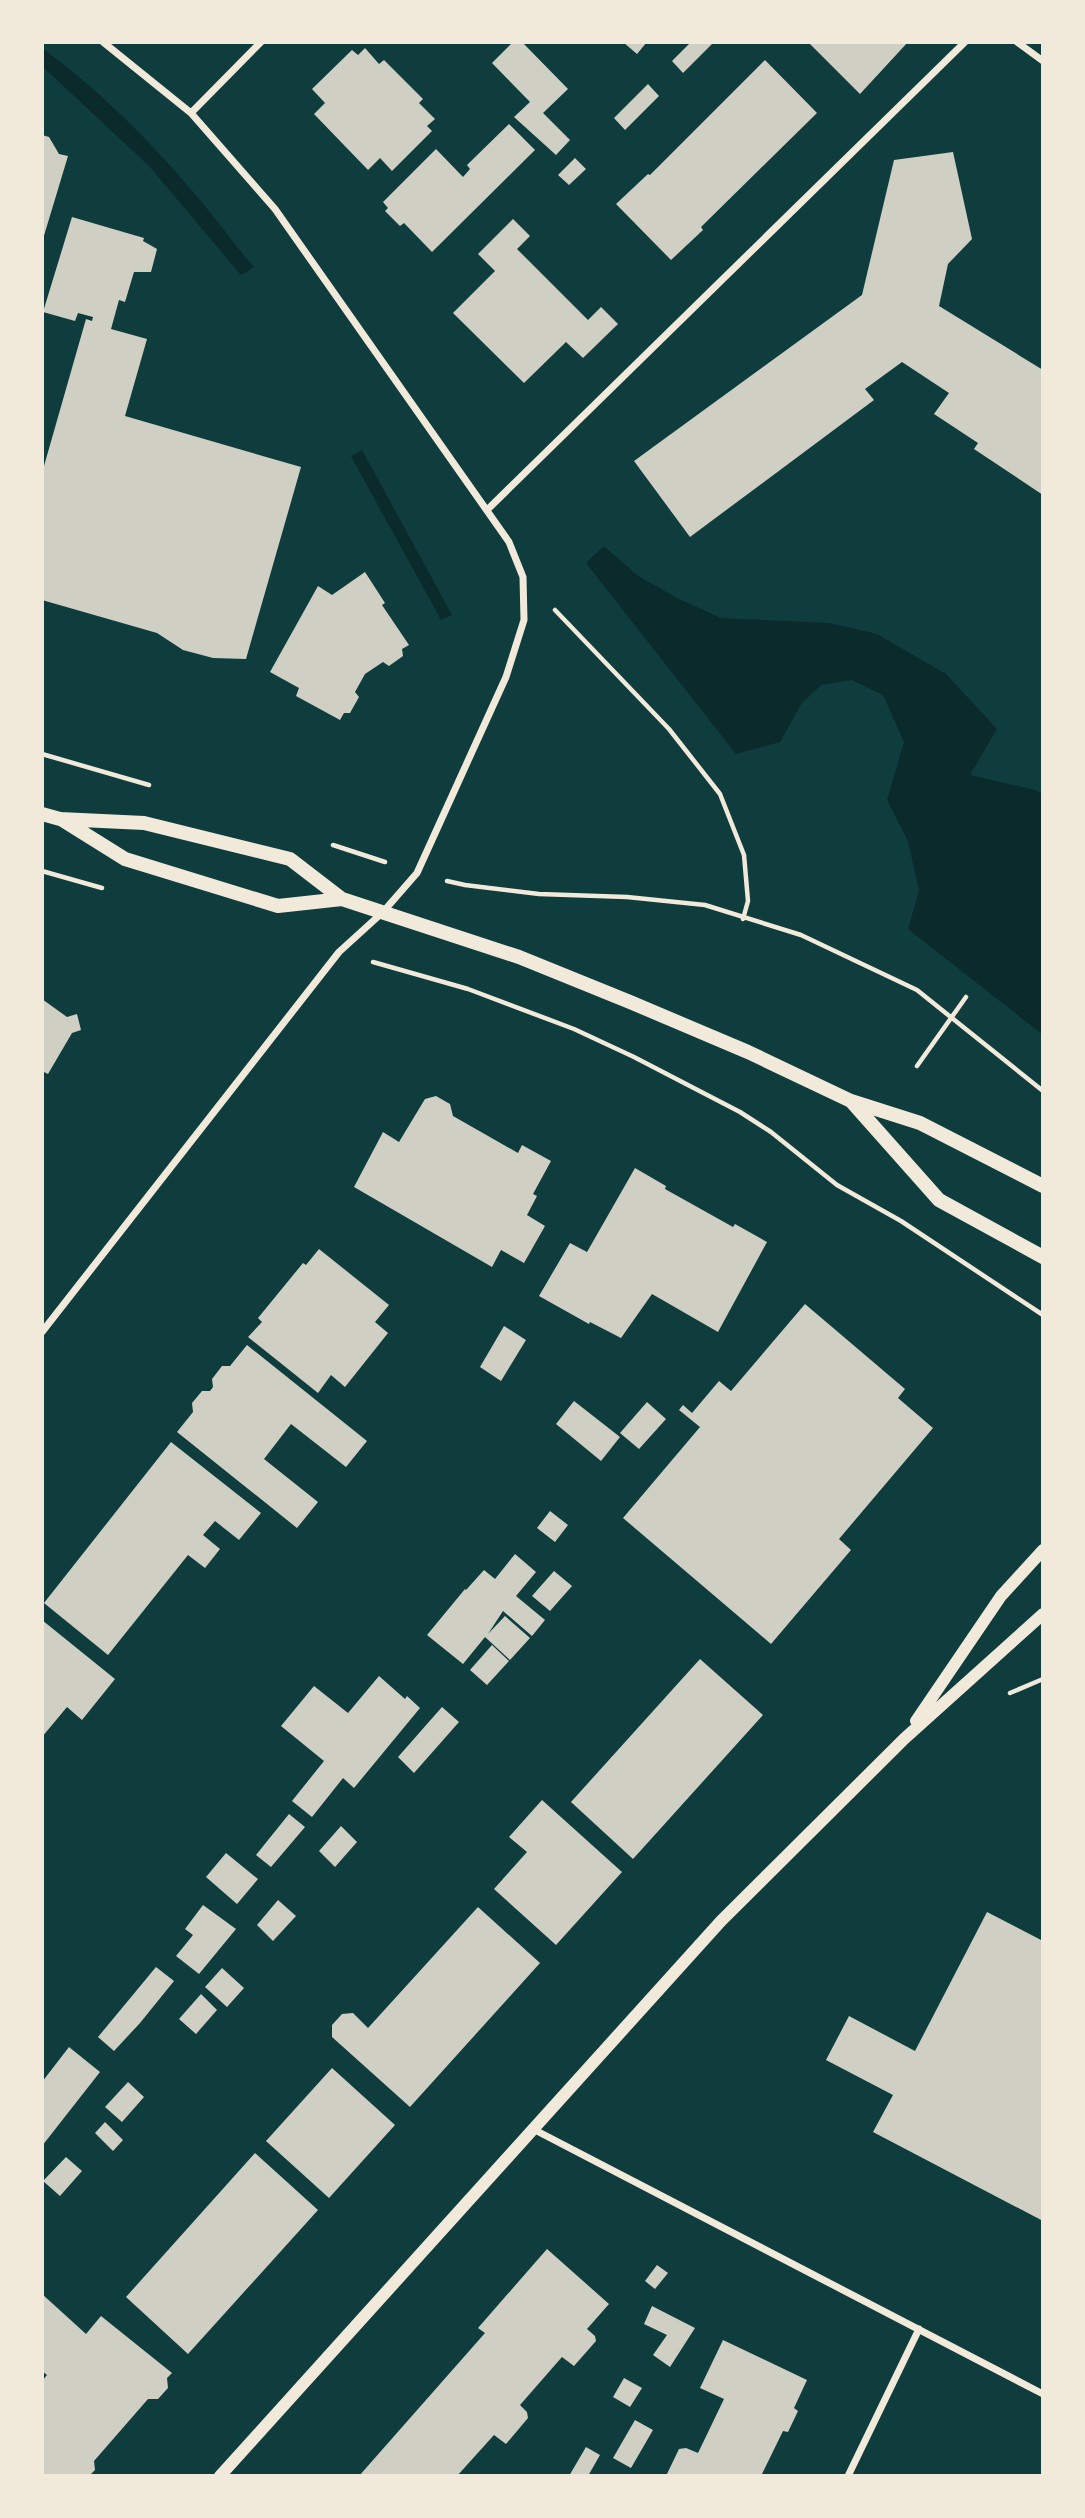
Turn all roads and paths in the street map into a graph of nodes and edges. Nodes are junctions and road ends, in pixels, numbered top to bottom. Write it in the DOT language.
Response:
graph roads {
  1 [pos="103,42"];
  2 [pos="261,42"];
  3 [pos="965,42"];
  4 [pos="1017,42"];
  5 [pos="1043,61"];
  6 [pos="191,113"];
  7 [pos="487,510"];
  8 [pos="523,577"];
  9 [pos="42,814"];
  10 [pos="60,819"];
  11 [pos="42,871"];
  12 [pos="417,873"];
  13 [pos="103,889"];
  14 [pos="342,899"];
  15 [pos="383,912"];
  16 [pos="744,919"];
  17 [pos="339,952"];
  18 [pos="966,997"];
  19 [pos="951,1018"];
  20 [pos="917,1066"];
  21 [pos="1043,1091"];
  22 [pos="851,1101"];
  23 [pos="1043,1186"];
  24 [pos="1043,1257"];
  25 [pos="1043,1315"];
  26 [pos="42,1332"];
  27 [pos="1043,1550"];
  28 [pos="1043,1614"];
  29 [pos="904,1739"];
  30 [pos="533,2129"];
  31 [pos="919,2329"];
  32 [pos="1043,2394"];
  33 [pos="220,2476"];
  34 [pos="848,2476"];
  1 -- 6 [label="street"];
  2 -- 6 [label="street"];
  3 -- 7 [label="street"];
  4 -- 5 [label="street"];
  6 -- 7 [label="street"];
  7 -- 8 [label="street"];
  8 -- 12 [label="street"];
  8 -- 16 [label="path"];
  9 -- 10 [label="main road"];
  10 -- 14 [label="main road"];
  10 -- 14 [label="main road"];
  11 -- 13 [label="path"];
  12 -- 15 [label="street"];
  12 -- 16 [label="path"];
  14 -- 15 [label="main road"];
  15 -- 17 [label="street"];
  15 -- 22 [label="main road"];
  16 -- 19 [label="path"];
  17 -- 25 [label="path"];
  17 -- 26 [label="street"];
  18 -- 19 [label="path"];
  19 -- 20 [label="path"];
  19 -- 21 [label="path"];
  22 -- 23 [label="main road"];
  22 -- 24 [label="main road"];
  27 -- 29 [label="street"];
  28 -- 29 [label="street"];
  29 -- 30 [label="street"];
  30 -- 31 [label="street"];
  30 -- 33 [label="street"];
  31 -- 32 [label="street"];
  31 -- 34 [label="street"];
}
